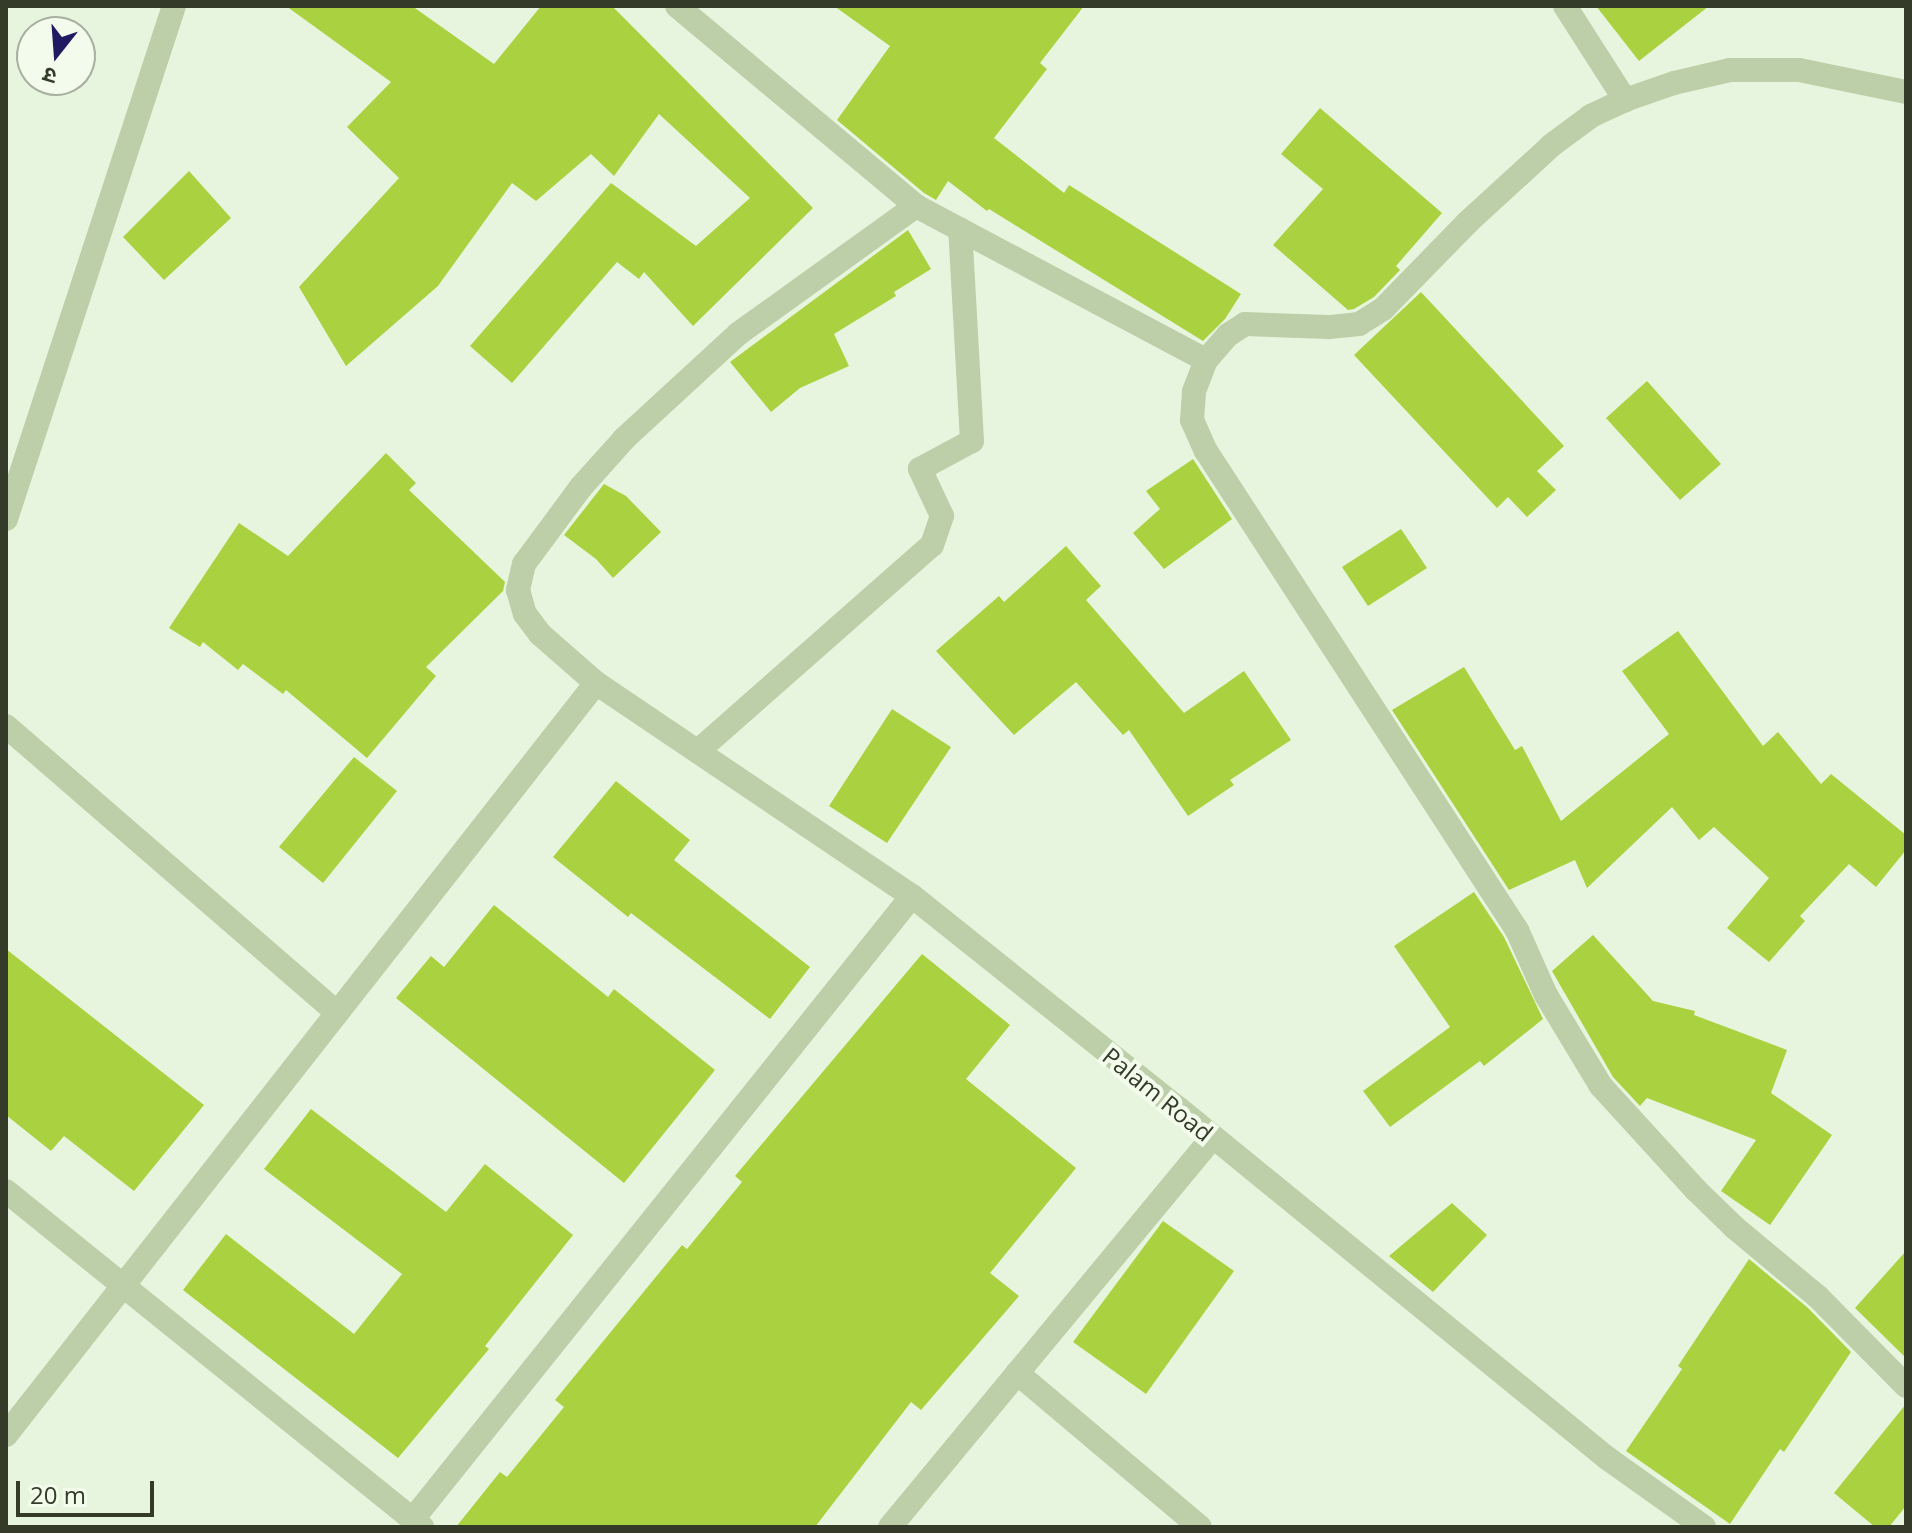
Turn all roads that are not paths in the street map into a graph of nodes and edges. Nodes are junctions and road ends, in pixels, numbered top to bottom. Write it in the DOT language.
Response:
graph roads {
  1 [pos="174,6"];
  2 [pos="677,6"];
  3 [pos="1565,6"];
  4 [pos="1906,92"];
  5 [pos="1625,100"];
  6 [pos="916,206"];
  7 [pos="960,229"];
  8 [pos="1206,360"];
  9 [pos="6,519"];
  10 [pos="596,683"];
  11 [pos="6,726"];
  12 [pos="698,751"];
  13 [pos="912,896"];
  14 [pos="337,1013"];
  15 [pos="1212,1138"];
  16 [pos="6,1191"];
  17 [pos="124,1286"];
  18 [pos="1017,1373"];
  19 [pos="1906,1386"];
  20 [pos="6,1435"];
  21 [pos="417,1523"];
  22 [pos="890,1527"];
  23 [pos="1200,1527"];
  24 [pos="1704,1527"];
  1 -- 9 [label="street"];
  2 -- 6 [label="street"];
  3 -- 5 [label="street"];
  4 -- 5 [label="street"];
  5 -- 8 [label="street"];
  6 -- 7 [label="street"];
  6 -- 10 [label="street, Palam Road"];
  7 -- 8 [label="street"];
  7 -- 12 [label="street"];
  8 -- 19 [label="street"];
  10 -- 12 [label="street, Palam Road"];
  10 -- 14 [label="street"];
  11 -- 14 [label="street"];
  12 -- 13 [label="street, Palam Road"];
  13 -- 15 [label="street, Palam Road"];
  13 -- 21 [label="street"];
  14 -- 17 [label="street"];
  15 -- 18 [label="street"];
  15 -- 24 [label="street, Palam Road"];
  16 -- 17 [label="street"];
  17 -- 20 [label="street"];
  17 -- 21 [label="street"];
  18 -- 22 [label="street"];
  18 -- 23 [label="street"];
}
